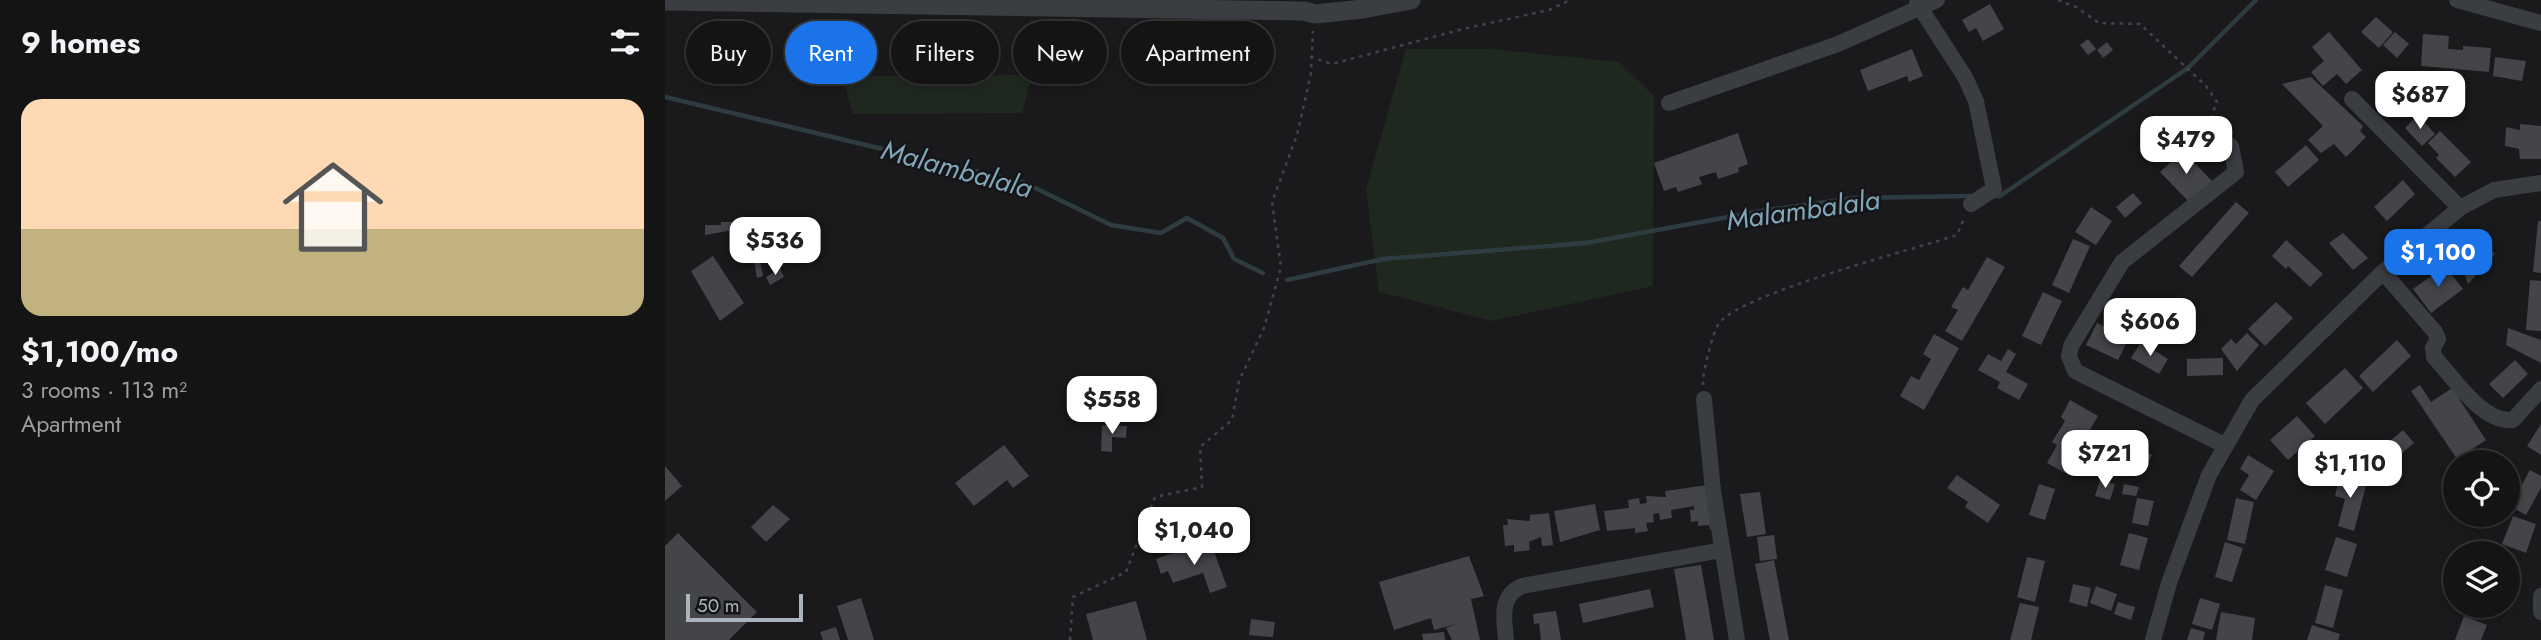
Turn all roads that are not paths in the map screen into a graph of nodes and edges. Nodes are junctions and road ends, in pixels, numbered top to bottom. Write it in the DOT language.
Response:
graph roads {
  1 [pos="1411,0"];
  2 [pos="1937,0"];
  3 [pos="2457,0"];
  4 [pos="665,1"];
  5 [pos="759,1"];
  6 [pos="877,2"];
  7 [pos="1016,3"];
  8 [pos="1918,4"];
  9 [pos="1154,5"];
  10 [pos="1310,8"];
  11 [pos="2541,23"];
  12 [pos="2352,99"];
  13 [pos="1669,103"];
  14 [pos="2231,146"];
  15 [pos="2541,183"];
  16 [pos="1971,204"];
  17 [pos="2460,208"];
  18 [pos="2383,272"];
  19 [pos="2541,389"];
  20 [pos="1704,399"];
  21 [pos="2224,445"];
  22 [pos="1721,550"];
  23 [pos="2541,596"];
  24 [pos="2541,612"];
  25 [pos="1506,640"];
  26 [pos="1737,640"];
  27 [pos="2153,640"];
  1 -- 10 [label="street"];
  2 -- 8 [label="street"];
  3 -- 11 [label="street"];
  4 -- 5 [label="street"];
  5 -- 6 [label="street"];
  6 -- 7 [label="street"];
  7 -- 9 [label="street"];
  8 -- 13 [label="street"];
  8 -- 16 [label="street"];
  9 -- 10 [label="street"];
  12 -- 17 [label="street"];
  14 -- 21 [label="street"];
  15 -- 17 [label="street"];
  17 -- 18 [label="street"];
  18 -- 19 [label="street"];
  18 -- 21 [label="street"];
  20 -- 22 [label="street"];
  21 -- 27 [label="street"];
  22 -- 25 [label="street"];
  22 -- 26 [label="street"];
  23 -- 24 [label="street"];
}
